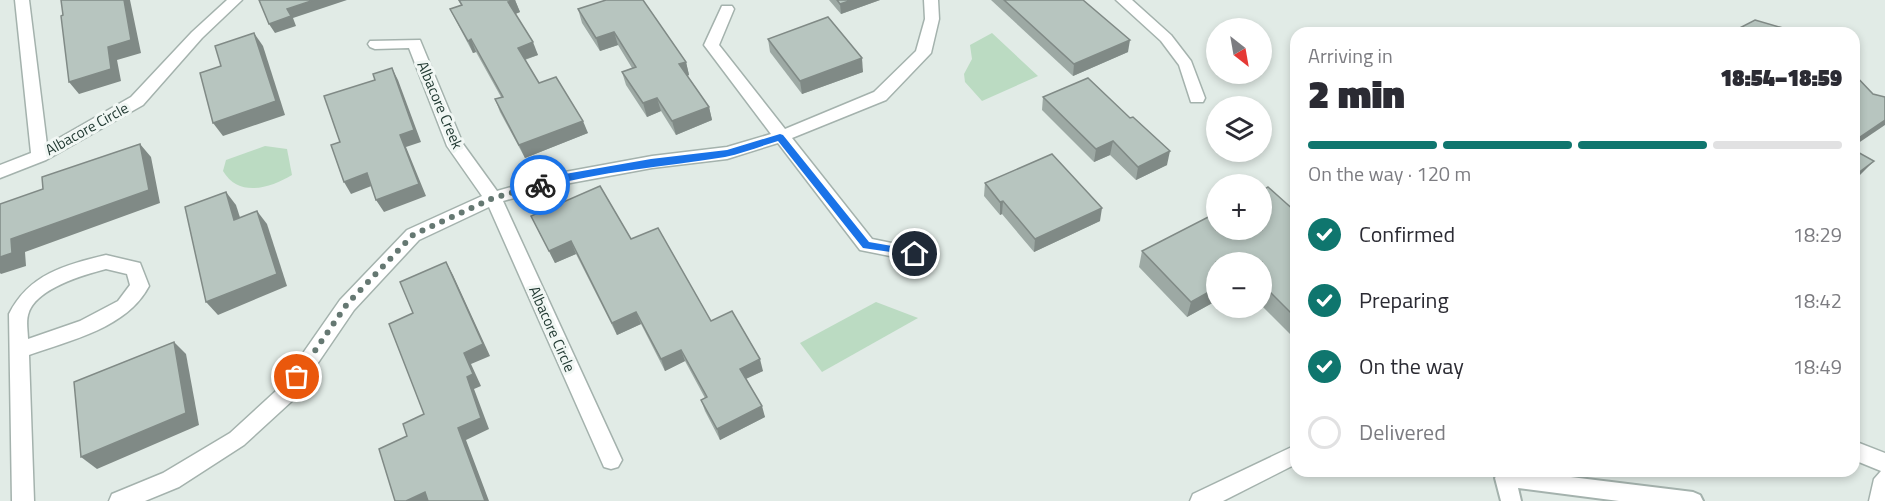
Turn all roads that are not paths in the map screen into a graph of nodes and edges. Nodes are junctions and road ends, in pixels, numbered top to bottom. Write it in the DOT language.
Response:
graph roads {
  1 [pos="21,0"];
  2 [pos="235,0"];
  3 [pos="931,0"];
  4 [pos="1123,0"];
  5 [pos="727,9"];
  6 [pos="375,44"];
  7 [pos="1197,98"];
  8 [pos="780,137"];
  9 [pos="40,156"];
  10 [pos="0,172"];
  11 [pos="493,198"];
  12 [pos="915,254"];
  13 [pos="18,351"];
  14 [pos="1860,452"];
  15 [pos="1290,457"];
  16 [pos="611,460"];
  17 [pos="1885,462"];
  18 [pos="1885,479"];
  19 [pos="22,501"];
  20 [pos="120,501"];
  21 [pos="1201,501"];
  22 [pos="1510,501"];
  23 [pos="1693,501"];
  24 [pos="1880,501"];
  1 -- 9 [label="street, Albacore Circle"];
  2 -- 9 [label="street, Albacore Circle"];
  3 -- 8 [label="street"];
  4 -- 7 [label="street"];
  5 -- 8 [label="street"];
  6 -- 11 [label="street, Albacore Creek"];
  8 -- 11 [label="street"];
  8 -- 12 [label="street"];
  9 -- 10 [label="street, Albacore Circle"];
  11 -- 16 [label="street, Albacore Circle"];
  11 -- 20 [label="street"];
  13 -- 13 [label="street"];
  13 -- 19 [label="street"];
  14 -- 17 [label="street"];
  15 -- 21 [label="street"];
  18 -- 24 [label="street"];
  22 -- 23 [label="lane"];
}
